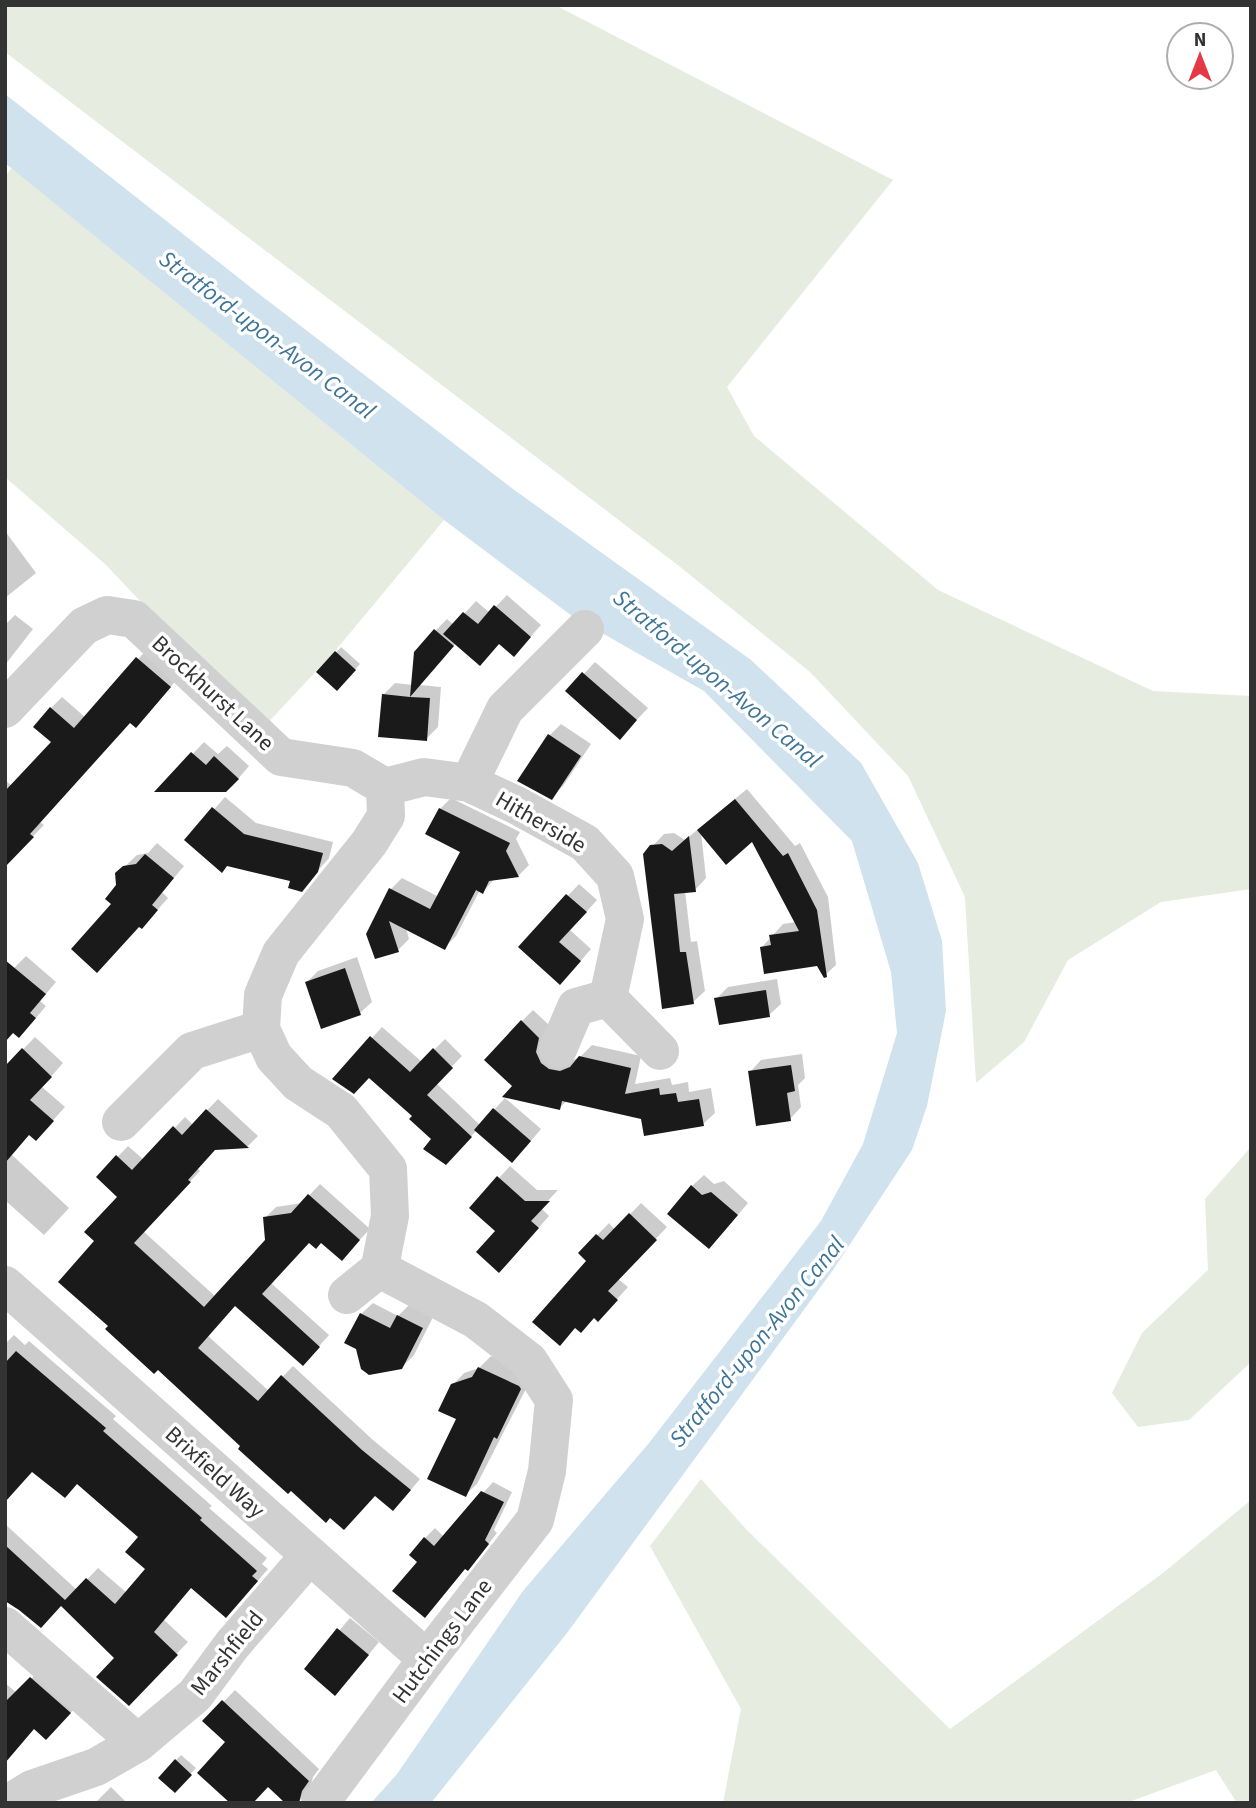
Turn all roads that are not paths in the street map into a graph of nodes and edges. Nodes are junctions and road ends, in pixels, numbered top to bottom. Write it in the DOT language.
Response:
graph roads {
  1 [pos="585,629"];
  2 [pos="5,709"];
  3 [pos="469,783"];
  4 [pos="385,787"];
  5 [pos="608,998"];
  6 [pos="261,1029"];
  7 [pos="558,1049"];
  8 [pos="660,1051"];
  9 [pos="121,1122"];
  10 [pos="383,1266"];
  11 [pos="5,1285"];
  12 [pos="346,1295"];
  13 [pos="309,1556"];
  14 [pos="5,1626"];
  15 [pos="427,1658"];
  16 [pos="138,1742"];
  17 [pos="9,1803"];
  18 [pos="320,1803"];
  1 -- 3 [label="street, Hitherside"];
  2 -- 4 [label="street, Brockhurst Lane"];
  3 -- 4 [label="street, Hitherside"];
  3 -- 5 [label="street, Hitherside"];
  4 -- 6 [label="street"];
  5 -- 7 [label="street"];
  5 -- 8 [label="street"];
  6 -- 9 [label="street"];
  6 -- 10 [label="street"];
  10 -- 12 [label="street"];
  10 -- 15 [label="street, Hutchings Lane"];
  11 -- 13 [label="street, Brixfield Way"];
  13 -- 15 [label="street, Brixfield Way"];
  13 -- 16 [label="street, Marshfield"];
  14 -- 16 [label="street"];
  15 -- 18 [label="street, Hutchings Lane"];
  16 -- 17 [label="street, Marshfield"];
}
